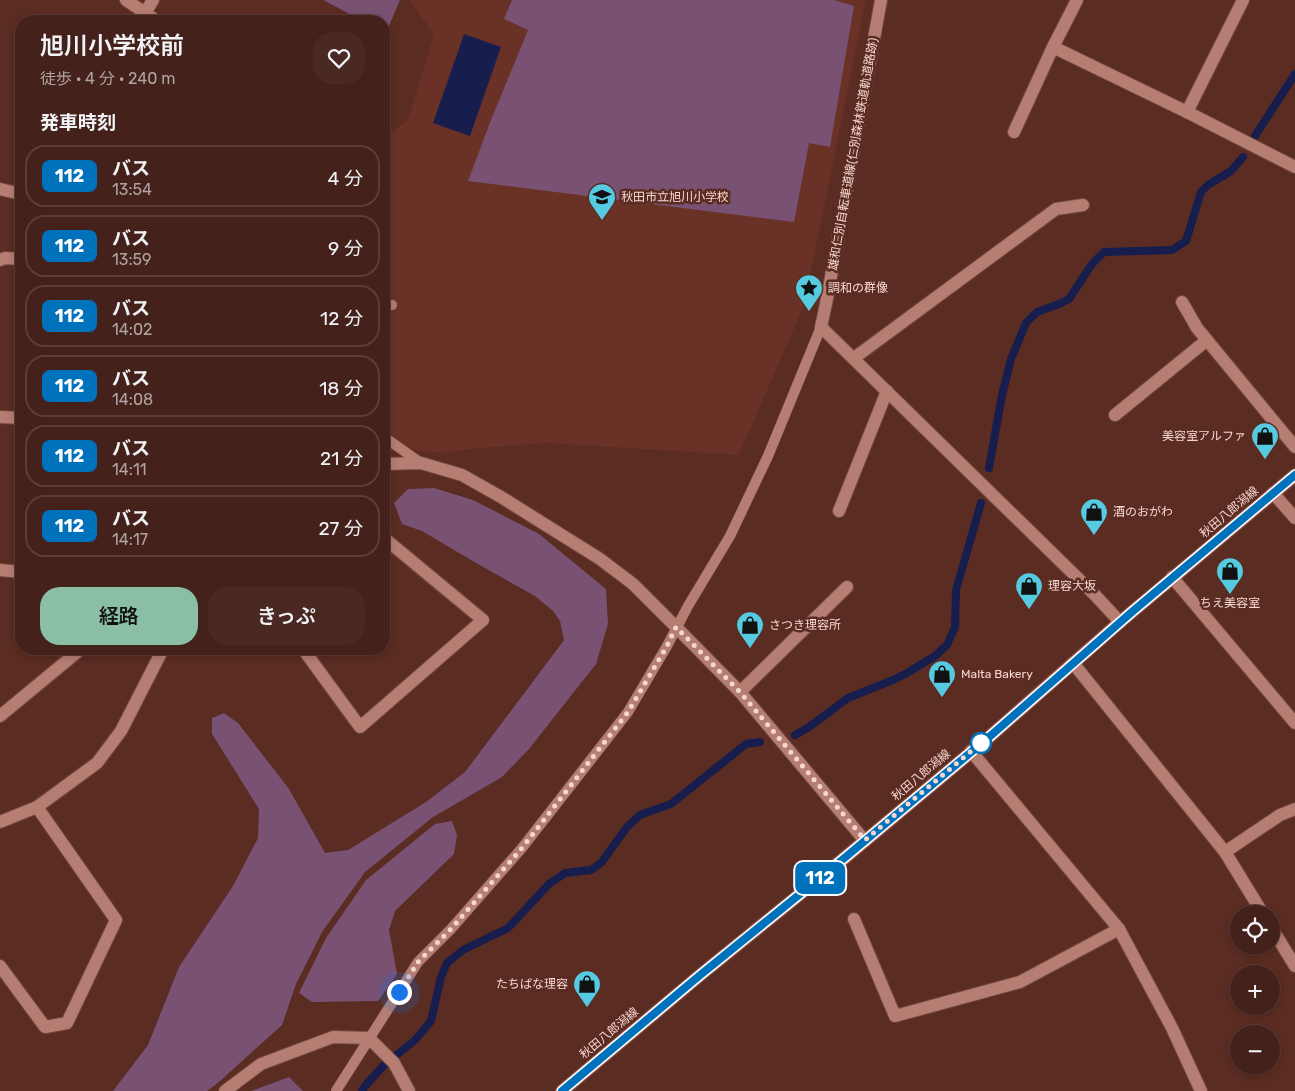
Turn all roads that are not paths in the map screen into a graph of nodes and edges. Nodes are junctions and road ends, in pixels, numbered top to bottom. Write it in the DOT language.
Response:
graph roads {
  1 [pos="126,0"];
  2 [pos="153,0"];
  3 [pos="881,0"];
  4 [pos="1077,0"];
  5 [pos="1243,0"];
  6 [pos="140,15"];
  7 [pos="143,15"];
  8 [pos="1053,47"];
  9 [pos="1187,112"];
  10 [pos="1014,132"];
  11 [pos="1295,167"];
  12 [pos="0,188"];
  13 [pos="15,192"];
  14 [pos="1083,205"];
  15 [pos="15,259"];
  16 [pos="0,260"];
  17 [pos="1182,302"];
  18 [pos="822,326"];
  19 [pos="1207,340"];
  20 [pos="854,358"];
  21 [pos="887,391"];
  22 [pos="1115,414"];
  23 [pos="0,417"];
  24 [pos="15,418"];
  25 [pos="390,441"];
  26 [pos="1295,447"];
  27 [pos="421,462"];
  28 [pos="390,464"];
  29 [pos="1295,475"];
  30 [pos="1273,493"];
  31 [pos="839,511"];
  32 [pos="1295,518"];
  33 [pos="390,543"];
  34 [pos="0,570"];
  35 [pos="15,571"];
  36 [pos="1172,577"];
  37 [pos="847,587"];
  38 [pos="1120,622"];
  39 [pos="676,627"];
  40 [pos="74,655"];
  41 [pos="160,655"];
  42 [pos="306,655"];
  43 [pos="1073,663"];
  44 [pos="740,692"];
  45 [pos="0,716"];
  46 [pos="1295,723"];
  47 [pos="971,751"];
  48 [pos="37,807"];
  49 [pos="1295,809"];
  50 [pos="0,822"];
  51 [pos="865,840"];
  52 [pos="1225,852"];
  53 [pos="1257,905"];
  54 [pos="854,918"];
  55 [pos="1119,929"];
  56 [pos="1280,942"];
  57 [pos="0,966"];
  58 [pos="1295,966"];
  59 [pos="369,1038"];
  60 [pos="225,1091"];
  61 [pos="336,1091"];
  62 [pos="409,1091"];
  63 [pos="562,1091"];
  64 [pos="1201,1091"];
  1 -- 6 [label="street"];
  2 -- 7 [label="street"];
  3 -- 18 [label="street, 雄和仁別自転車道線(仁別森林鉄道軌道路跡)"];
  4 -- 8 [label="street"];
  5 -- 9 [label="street"];
  8 -- 9 [label="street"];
  8 -- 10 [label="street"];
  9 -- 11 [label="street"];
  12 -- 13 [label="street"];
  14 -- 20 [label="street"];
  15 -- 16 [label="street"];
  17 -- 19 [label="street"];
  18 -- 20 [label="street"];
  18 -- 39 [label="lane, 雄和仁別自転車道線(仁別森林鉄道軌道路跡)"];
  19 -- 22 [label="street"];
  19 -- 26 [label="street"];
  20 -- 21 [label="street"];
  21 -- 31 [label="street"];
  21 -- 38 [label="street"];
  23 -- 24 [label="street"];
  25 -- 27 [label="lane"];
  27 -- 28 [label="street"];
  27 -- 39 [label="street"];
  29 -- 30 [label="main road, 秋田八郎潟線"];
  30 -- 32 [label="street"];
  30 -- 36 [label="main road, 秋田八郎潟線"];
  33 -- 42 [label="street"];
  34 -- 35 [label="street"];
  36 -- 38 [label="main road, 秋田八郎潟線"];
  36 -- 46 [label="street"];
  37 -- 44 [label="street"];
  38 -- 43 [label="main road, 秋田八郎潟線"];
  39 -- 44 [label="street"];
  39 -- 59 [label="lane, 雄和仁別自転車道線(仁別森林鉄道軌道路跡)"];
  40 -- 45 [label="street"];
  41 -- 48 [label="street"];
  43 -- 47 [label="main road, 秋田八郎潟線"];
  43 -- 52 [label="street"];
  44 -- 51 [label="street"];
  47 -- 51 [label="main road, 秋田八郎潟線"];
  47 -- 55 [label="street"];
  48 -- 50 [label="street"];
  48 -- 57 [label="street"];
  49 -- 52 [label="street"];
  51 -- 63 [label="main road, 秋田八郎潟線"];
  52 -- 53 [label="street"];
  54 -- 55 [label="street"];
  55 -- 64 [label="street"];
  56 -- 58 [label="street"];
  59 -- 60 [label="street"];
  59 -- 61 [label="lane, 雄和仁別自転車道線(仁別森林鉄道軌道路跡)"];
  59 -- 62 [label="street"];
}
